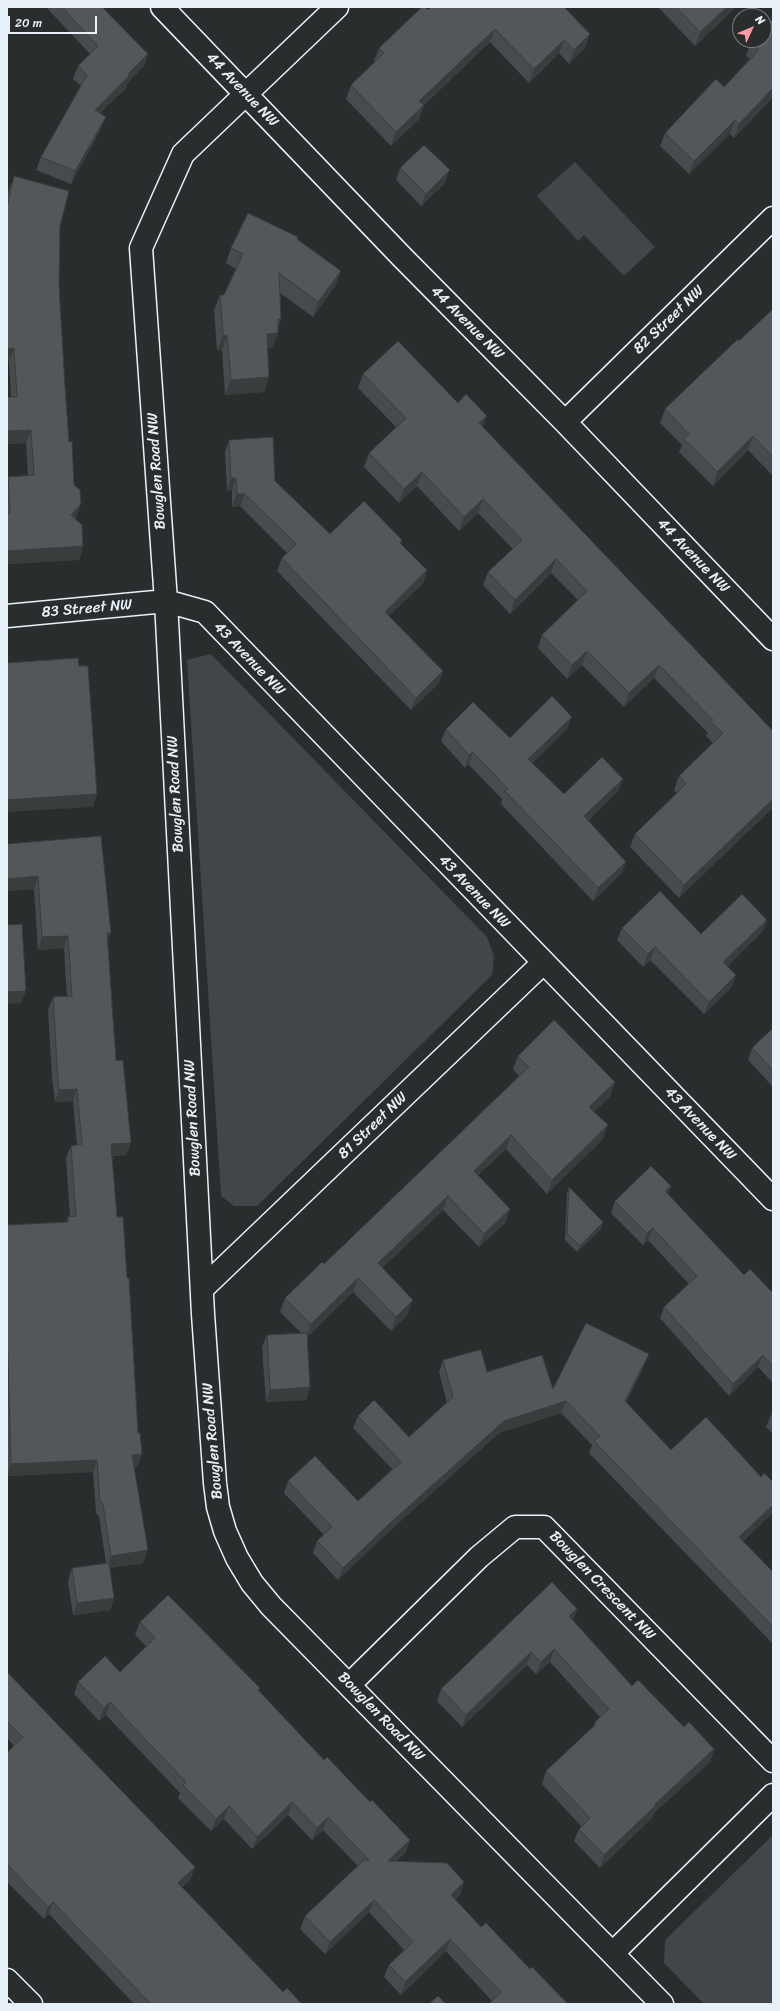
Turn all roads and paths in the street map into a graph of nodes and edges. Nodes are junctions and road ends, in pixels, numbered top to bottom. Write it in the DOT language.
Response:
graph roads {
  1 [pos="162,7"];
  2 [pos="337,7"];
  3 [pos="247,94"];
  4 [pos="773,218"];
  5 [pos="565,422"];
  6 [pos="166,601"];
  7 [pos="7,616"];
  8 [pos="773,639"];
  9 [pos="544,963"];
  10 [pos="773,1199"];
  11 [pos="202,1289"];
  12 [pos="349,1685"];
  13 [pos="773,1761"];
  14 [pos="773,1795"];
  15 [pos="613,1953"];
  16 [pos="7,1980"];
  17 [pos="31,2004"];
  18 [pos="662,2004"];
  1 -- 3 [label="street, 44 Avenue NW"];
  2 -- 3 [label="street"];
  3 -- 5 [label="street, 44 Avenue NW"];
  3 -- 6 [label="street, Bowglen Road NW"];
  4 -- 5 [label="street, 82 Street NW"];
  5 -- 8 [label="street, 44 Avenue NW"];
  6 -- 7 [label="street, 83 Street NW"];
  6 -- 9 [label="street, 43 Avenue NW"];
  6 -- 11 [label="street, Bowglen Road NW"];
  9 -- 10 [label="street, 43 Avenue NW"];
  9 -- 11 [label="street, 81 Street NW"];
  11 -- 12 [label="street, Bowglen Road NW"];
  12 -- 13 [label="street, Bowglen Crescent NW"];
  12 -- 15 [label="street, Bowglen Road NW"];
  14 -- 15 [label="street"];
  15 -- 18 [label="street, Bowglen Road NW"];
  16 -- 17 [label="street"];
}
